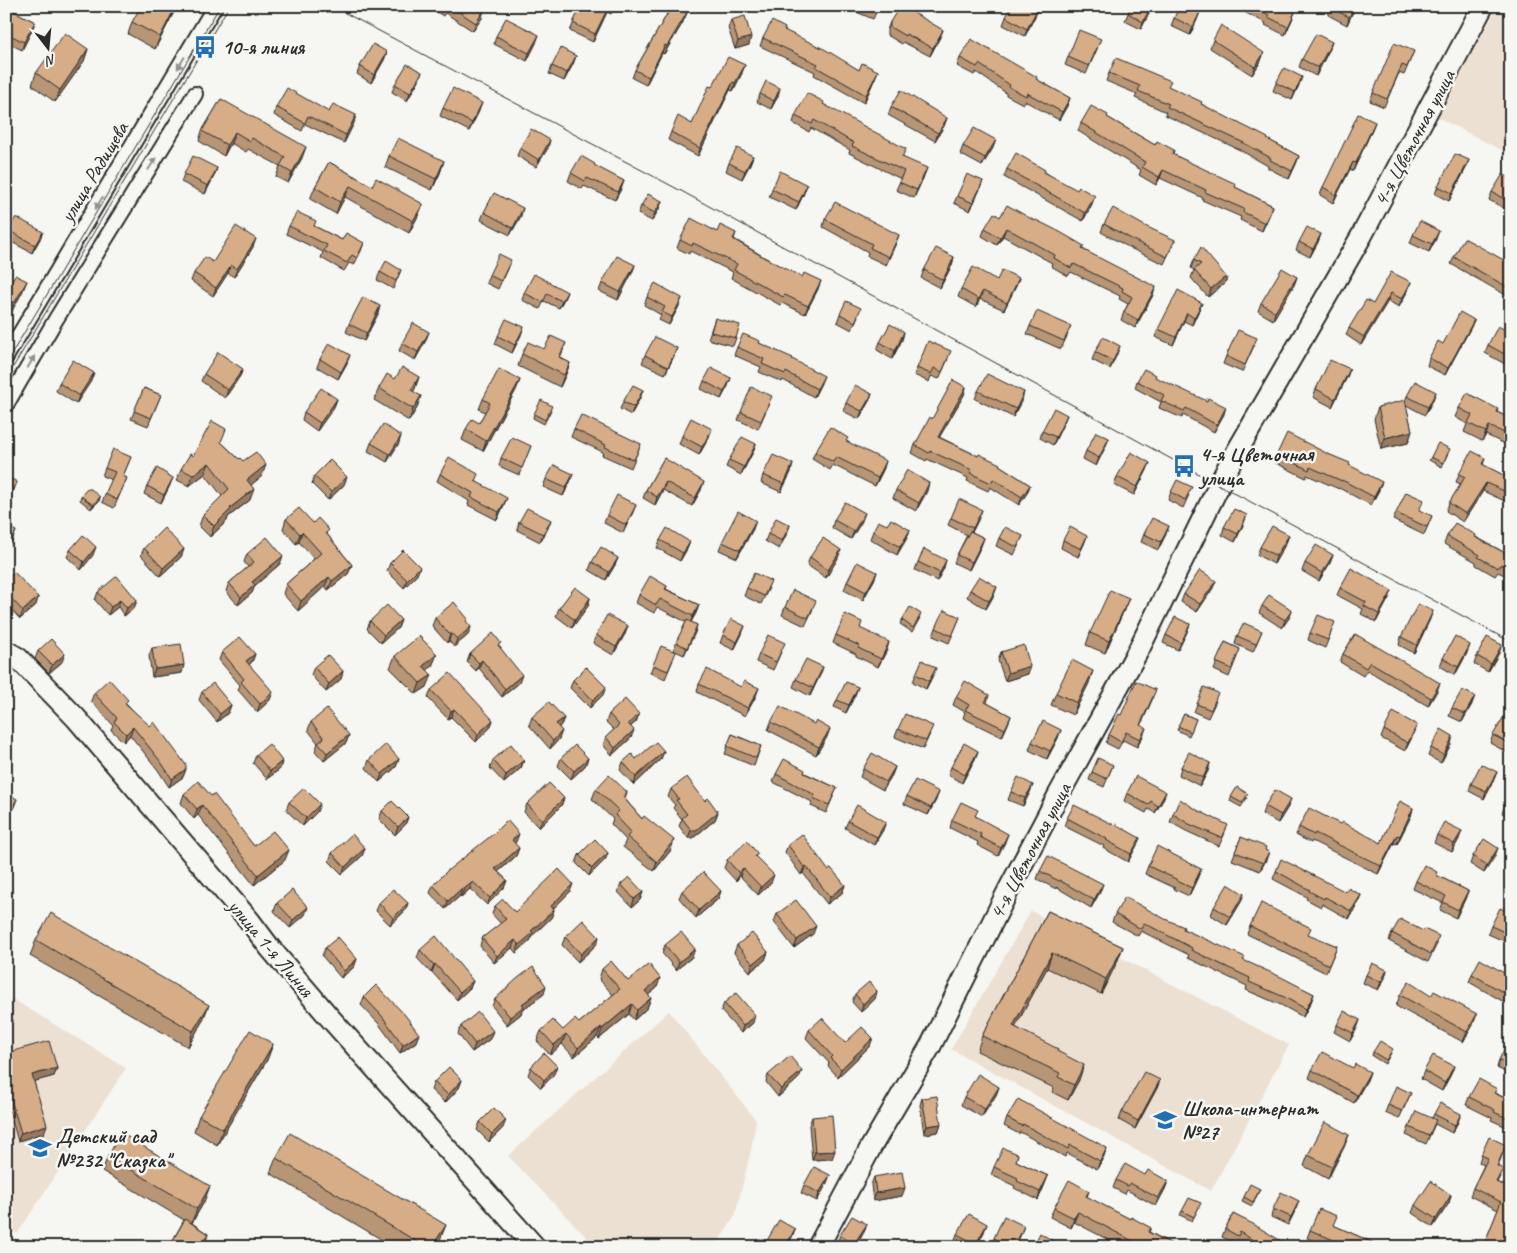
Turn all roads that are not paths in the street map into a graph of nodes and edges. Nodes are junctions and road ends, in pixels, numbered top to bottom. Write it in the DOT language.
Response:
graph roads {
  1 [pos="215,6"];
  2 [pos="1483,6"];
  3 [pos="195,94"];
  4 [pos="6,357"];
  5 [pos="6,405"];
  6 [pos="6,651"];
  7 [pos="535,1247"];
  8 [pos="818,1247"];
  1 -- 4 [label="street, улица Радищева, one-way"];
  2 -- 8 [label="street, 4-я Цветочная улица"];
  5 -- 3 [label="street, one-way"];
  6 -- 7 [label="street, улица 1-я Линия"];
}
